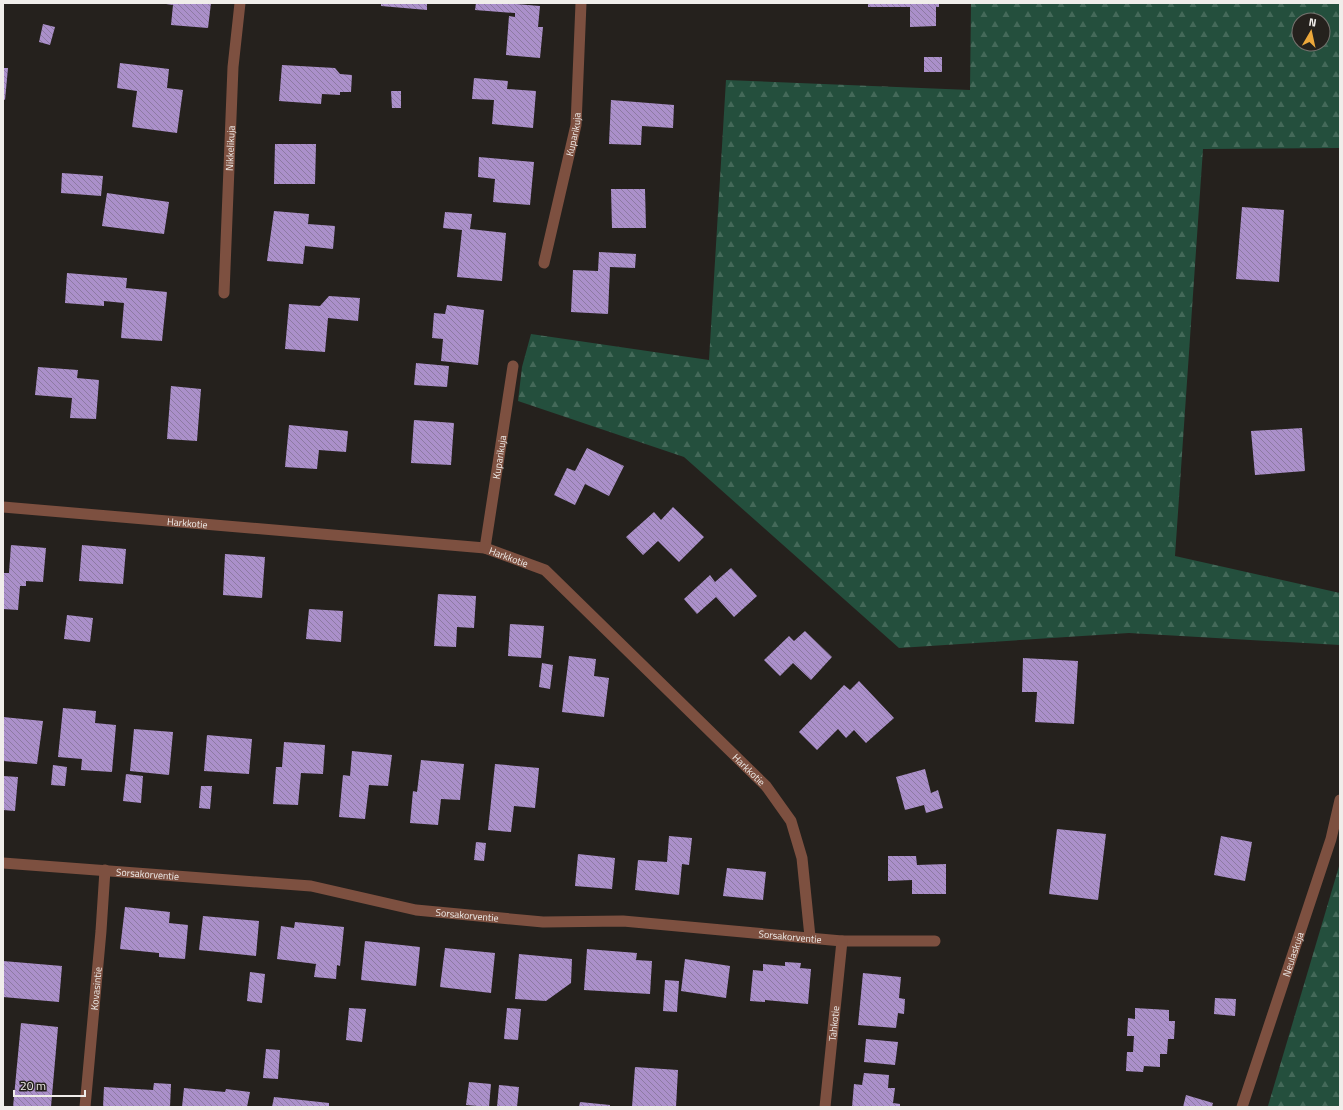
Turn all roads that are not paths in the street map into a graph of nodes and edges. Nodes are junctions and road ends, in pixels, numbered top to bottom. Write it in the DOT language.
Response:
graph roads {
  1 [pos="240,3"];
  2 [pos="581,3"];
  3 [pos="544,263"];
  4 [pos="224,293"];
  5 [pos="513,366"];
  6 [pos="3,507"];
  7 [pos="485,548"];
  8 [pos="1340,800"];
  9 [pos="3,863"];
  10 [pos="105,870"];
  11 [pos="810,938"];
  12 [pos="842,940"];
  13 [pos="935,941"];
  14 [pos="85,1107"];
  15 [pos="825,1107"];
  16 [pos="1242,1107"];
  1 -- 4 [label="street, Nikkelikuja"];
  2 -- 3 [label="street, Kuparikuja"];
  5 -- 7 [label="street, Kuparikuja"];
  6 -- 7 [label="street, Harkkotie"];
  7 -- 11 [label="street, Harkkotie"];
  8 -- 16 [label="street, Neulaskuja"];
  9 -- 10 [label="street, Sorsakorventie"];
  10 -- 11 [label="street, Sorsakorventie"];
  10 -- 14 [label="street, Kovasintie"];
  11 -- 12 [label="street, Sorsakorventie"];
  12 -- 13 [label="street, Sorsakorventie"];
  12 -- 15 [label="street, Tahkotie"];
}
